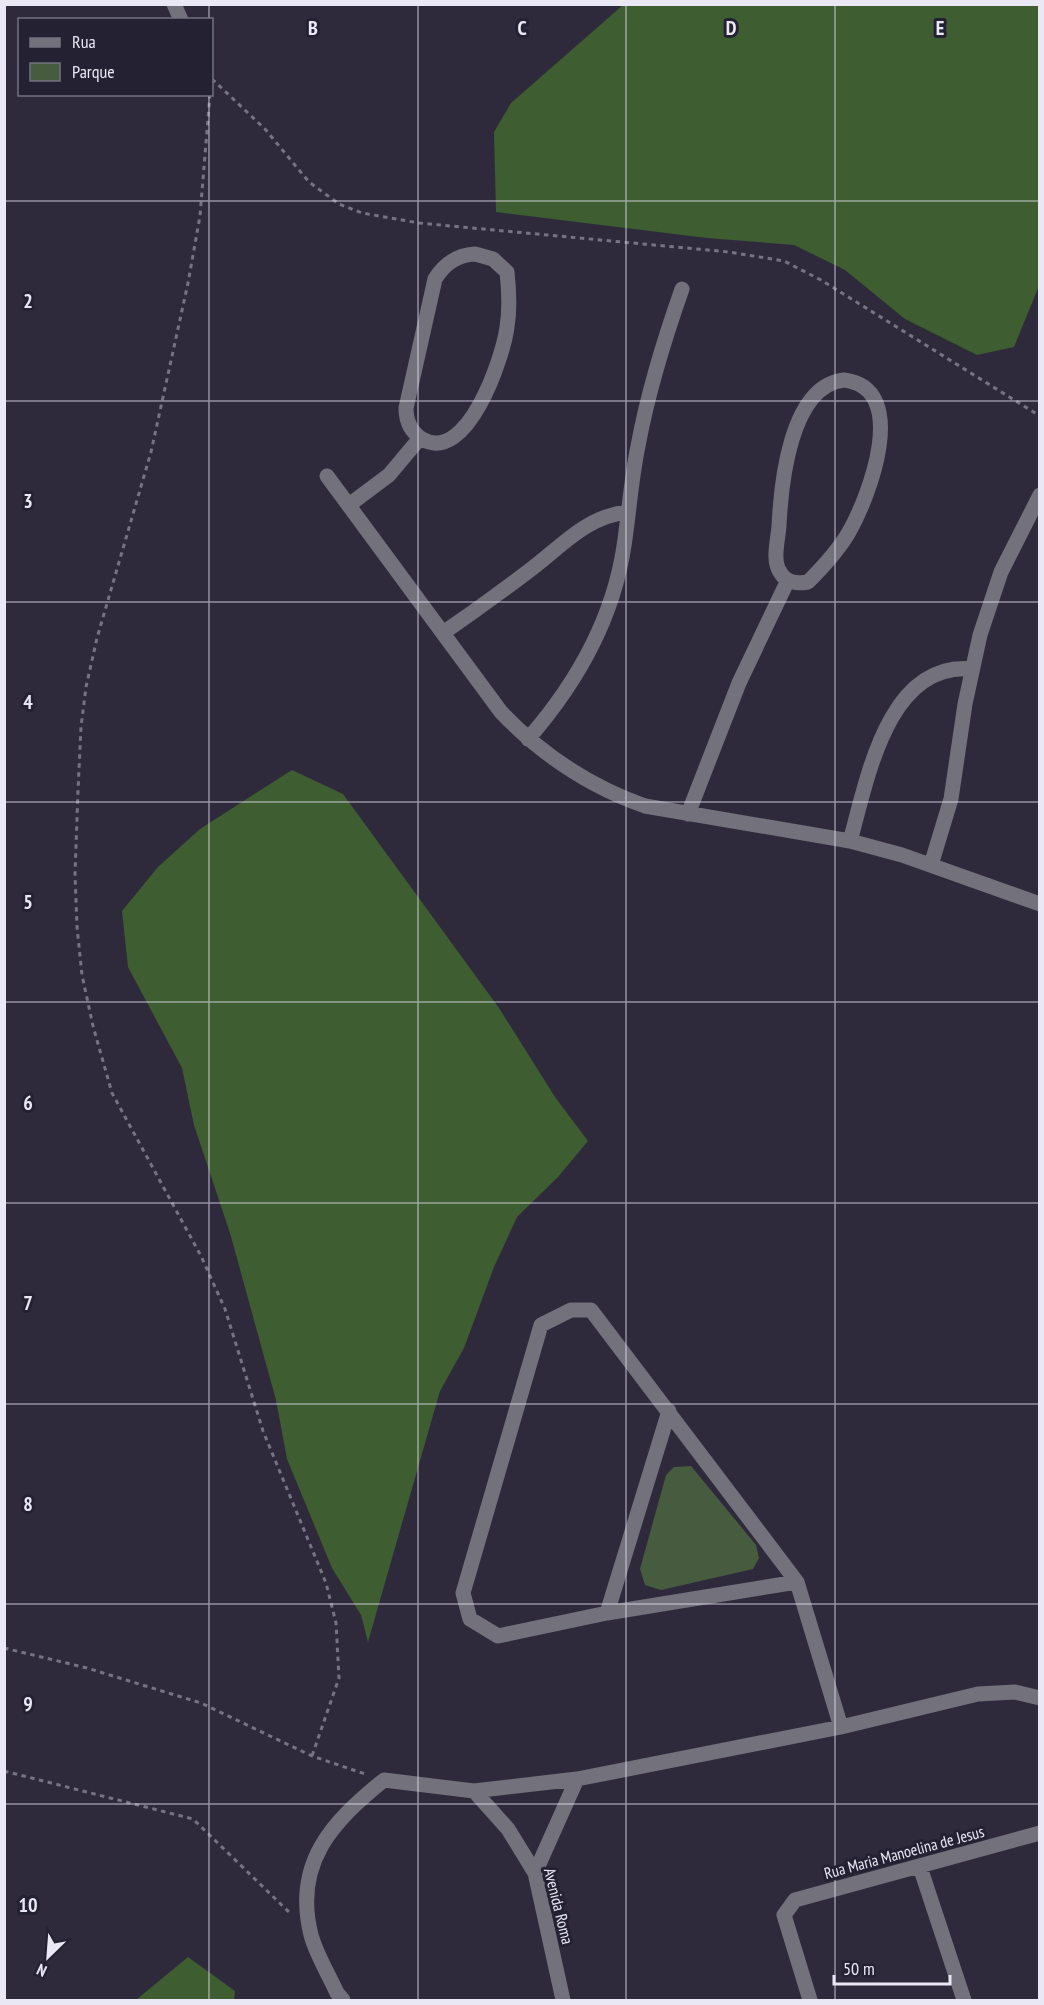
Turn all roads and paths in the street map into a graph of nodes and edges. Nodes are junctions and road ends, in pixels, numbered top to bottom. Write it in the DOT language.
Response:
graph roads {
  1 [pos="174,4"];
  2 [pos="180,18"];
  3 [pos="213,80"];
  4 [pos="210,96"];
  5 [pos="682,289"];
  6 [pos="1040,416"];
  7 [pos="420,438"];
  8 [pos="327,476"];
  9 [pos="1040,495"];
  10 [pos="349,505"];
  11 [pos="628,512"];
  12 [pos="788,580"];
  13 [pos="443,633"];
  14 [pos="972,669"];
  15 [pos="528,739"];
  16 [pos="688,814"];
  17 [pos="850,841"];
  18 [pos="931,865"];
  19 [pos="1040,903"];
  20 [pos="669,1411"];
  21 [pos="797,1582"];
  22 [pos="607,1613"];
  23 [pos="4,1648"];
  24 [pos="1040,1698"];
  25 [pos="841,1727"];
  26 [pos="312,1756"];
  27 [pos="4,1771"];
  28 [pos="577,1779"];
  29 [pos="384,1780"];
  30 [pos="474,1791"];
  31 [pos="1040,1833"];
  32 [pos="920,1867"];
  33 [pos="535,1873"];
  34 [pos="311,1936"];
  35 [pos="343,2001"];
  36 [pos="563,2001"];
  37 [pos="810,2001"];
  38 [pos="964,2001"];
  1 -- 2 [label="street"];
  3 -- 6 [label="path"];
  4 -- 26 [label="path"];
  5 -- 11 [label="street"];
  7 -- 7 [label="street"];
  7 -- 10 [label="street"];
  8 -- 10 [label="street"];
  9 -- 14 [label="street"];
  10 -- 13 [label="street"];
  11 -- 13 [label="street"];
  11 -- 15 [label="street"];
  12 -- 12 [label="street"];
  12 -- 16 [label="street"];
  13 -- 15 [label="street"];
  14 -- 17 [label="street"];
  14 -- 18 [label="street"];
  15 -- 16 [label="street"];
  16 -- 17 [label="street"];
  17 -- 18 [label="street"];
  18 -- 19 [label="street"];
  20 -- 21 [label="street"];
  20 -- 22 [label="street"];
  20 -- 22 [label="street"];
  21 -- 22 [label="street"];
  21 -- 25 [label="street"];
  23 -- 26 [label="path"];
  24 -- 25 [label="street"];
  25 -- 28 [label="street"];
  26 -- 29 [label="path"];
  27 -- 34 [label="path"];
  28 -- 30 [label="street"];
  28 -- 33 [label="street"];
  29 -- 30 [label="street"];
  29 -- 34 [label="street"];
  30 -- 33 [label="street, Avenida Roma"];
  31 -- 32 [label="street, Rua Maria Manoelina de Jesus"];
  32 -- 37 [label="street, Rua Maria Manoelina de Jesus"];
  32 -- 38 [label="street"];
  33 -- 36 [label="street, Avenida Roma"];
  34 -- 35 [label="street"];
}
